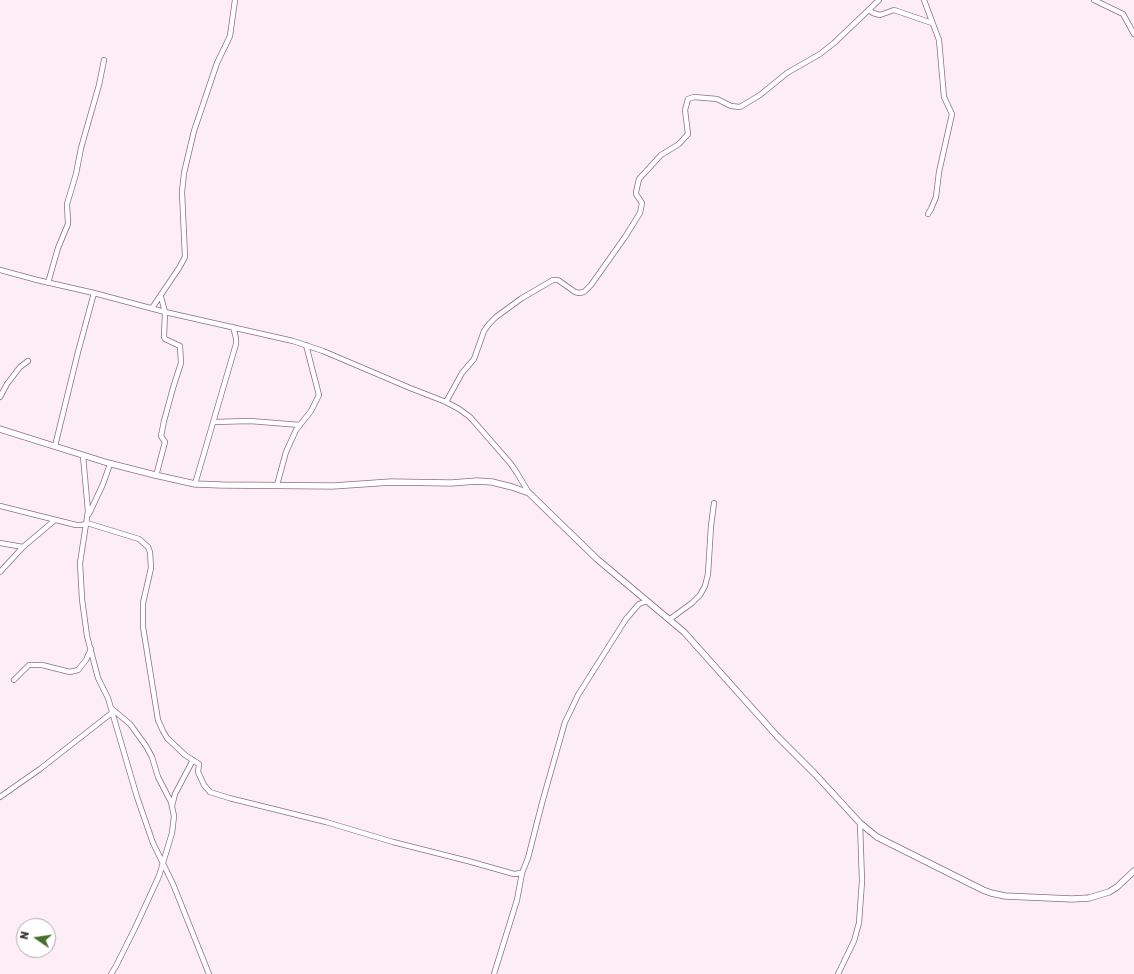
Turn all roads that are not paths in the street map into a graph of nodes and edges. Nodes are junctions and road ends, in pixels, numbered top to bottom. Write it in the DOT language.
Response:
graph roads {
  1 [pos="235,0"];
  2 [pos="879,0"];
  3 [pos="924,0"];
  4 [pos="1094,0"];
  5 [pos="870,10"];
  6 [pos="932,23"];
  7 [pos="1134,34"];
  8 [pos="104,60"];
  9 [pos="928,214"];
  10 [pos="0,270"];
  11 [pos="48,283"];
  12 [pos="94,293"];
  13 [pos="161,297"];
  14 [pos="152,308"];
  15 [pos="165,312"];
  16 [pos="234,327"];
  17 [pos="306,345"];
  18 [pos="28,361"];
  19 [pos="0,397"];
  20 [pos="446,402"];
  21 [pos="214,422"];
  22 [pos="300,425"];
  23 [pos="0,428"];
  24 [pos="55,446"];
  25 [pos="83,456"];
  26 [pos="110,464"];
  27 [pos="156,476"];
  28 [pos="195,484"];
  29 [pos="277,485"];
  30 [pos="529,493"];
  31 [pos="714,503"];
  32 [pos="0,506"];
  33 [pos="88,516"];
  34 [pos="55,520"];
  35 [pos="86,523"];
  36 [pos="0,543"];
  37 [pos="23,547"];
  38 [pos="0,572"];
  39 [pos="647,601"];
  40 [pos="670,619"];
  41 [pos="91,649"];
  42 [pos="14,680"];
  43 [pos="112,711"];
  44 [pos="193,760"];
  45 [pos="0,797"];
  46 [pos="172,806"];
  47 [pos="860,823"];
  48 [pos="162,863"];
  49 [pos="1134,871"];
  50 [pos="522,873"];
  51 [pos="111,974"];
  52 [pos="209,974"];
  53 [pos="494,974"];
  54 [pos="838,974"];
  1 -- 13 [label="street"];
  2 -- 5 [label="street"];
  3 -- 6 [label="street"];
  4 -- 7 [label="street"];
  5 -- 6 [label="street"];
  5 -- 20 [label="street"];
  6 -- 9 [label="street"];
  8 -- 11 [label="street"];
  10 -- 11 [label="street"];
  11 -- 12 [label="street"];
  12 -- 14 [label="street"];
  12 -- 24 [label="street"];
  13 -- 14 [label="street"];
  13 -- 15 [label="street"];
  14 -- 15 [label="street"];
  15 -- 16 [label="street"];
  15 -- 27 [label="street"];
  16 -- 17 [label="street"];
  16 -- 21 [label="street"];
  17 -- 20 [label="street"];
  17 -- 22 [label="street"];
  18 -- 19 [label="street"];
  20 -- 30 [label="street"];
  21 -- 22 [label="street"];
  21 -- 28 [label="street"];
  22 -- 29 [label="street"];
  23 -- 24 [label="street"];
  24 -- 25 [label="street"];
  25 -- 26 [label="street"];
  25 -- 33 [label="street"];
  26 -- 27 [label="street"];
  26 -- 33 [label="street"];
  27 -- 28 [label="street"];
  28 -- 29 [label="street"];
  29 -- 30 [label="street"];
  30 -- 39 [label="street"];
  31 -- 40 [label="street"];
  32 -- 34 [label="street"];
  33 -- 35 [label="street"];
  34 -- 35 [label="street"];
  34 -- 37 [label="street"];
  35 -- 41 [label="street"];
  35 -- 44 [label="street"];
  36 -- 37 [label="street"];
  37 -- 38 [label="street"];
  39 -- 40 [label="street"];
  39 -- 50 [label="street"];
  40 -- 47 [label="street"];
  41 -- 42 [label="street"];
  41 -- 43 [label="street"];
  43 -- 45 [label="street"];
  43 -- 46 [label="street"];
  43 -- 48 [label="street"];
  44 -- 46 [label="street"];
  44 -- 50 [label="street"];
  46 -- 48 [label="street"];
  47 -- 49 [label="street"];
  47 -- 54 [label="street"];
  48 -- 51 [label="street"];
  48 -- 52 [label="street"];
  50 -- 53 [label="street"];
}
